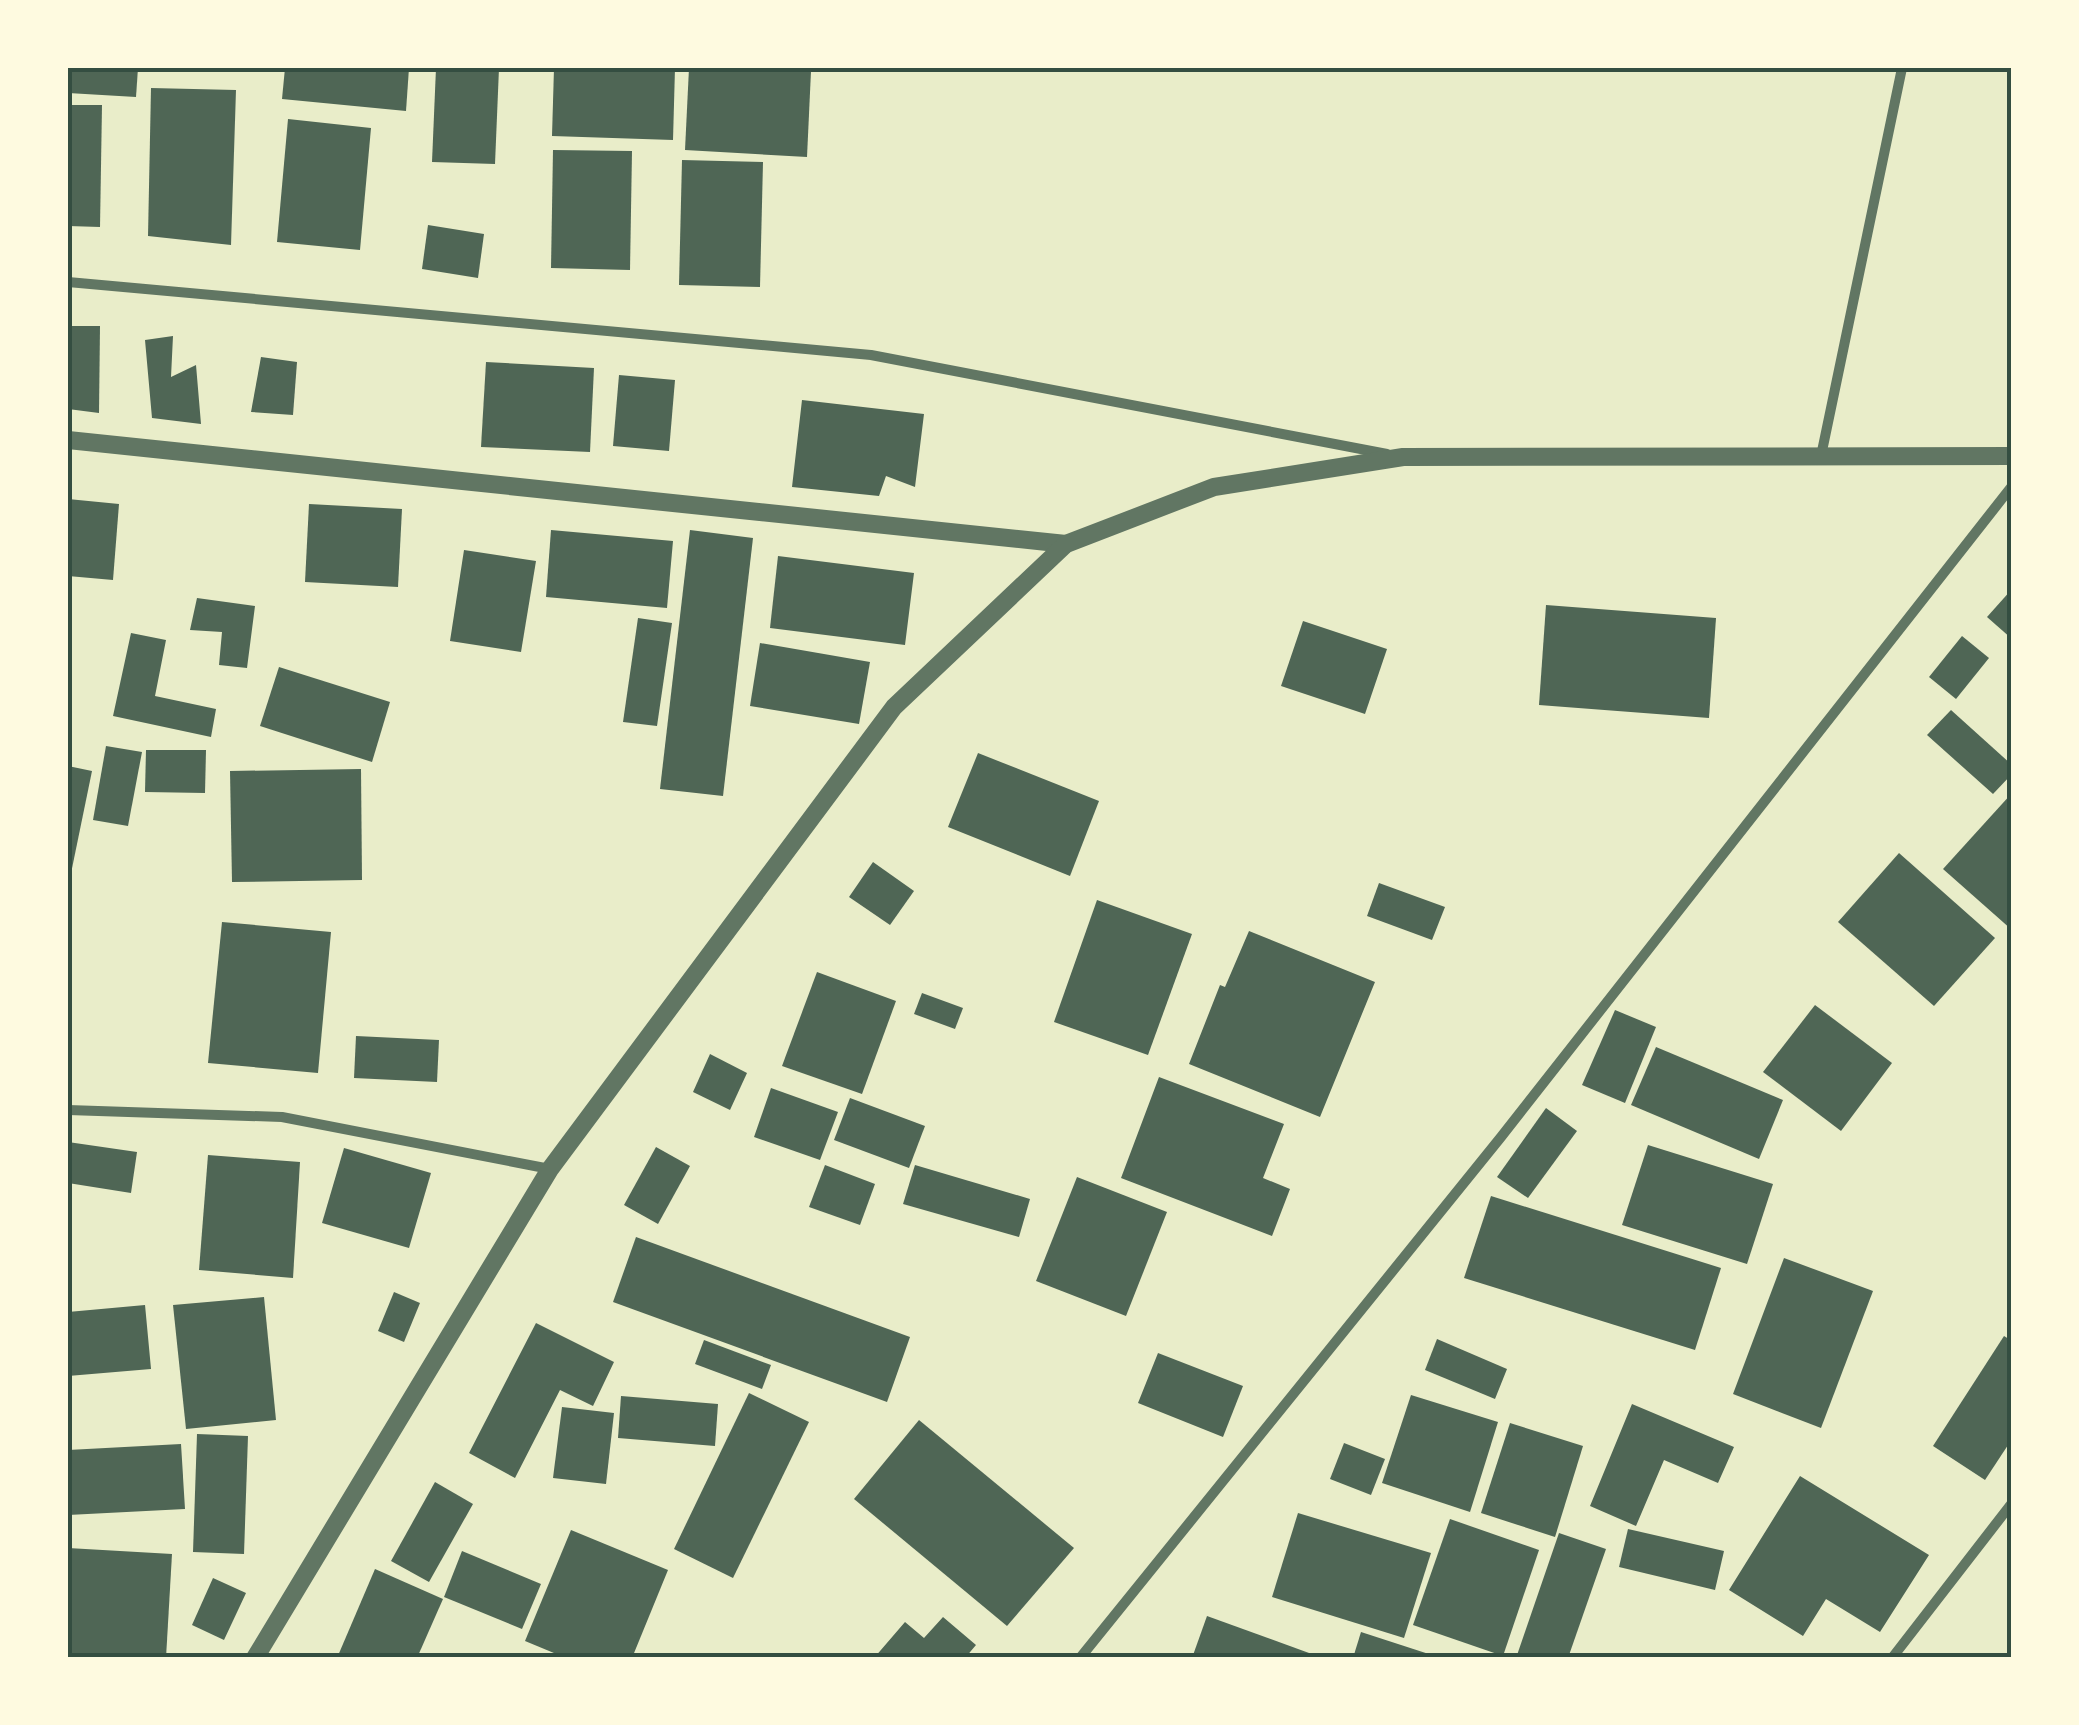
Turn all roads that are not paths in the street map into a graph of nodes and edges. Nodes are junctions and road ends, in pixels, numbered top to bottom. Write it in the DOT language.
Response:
graph roads {
  1 [pos="1902,68"];
  2 [pos="68,282"];
  3 [pos="68,440"];
  4 [pos="1821,456"];
  5 [pos="2012,456"];
  6 [pos="1402,457"];
  7 [pos="2012,486"];
  8 [pos="1066,544"];
  9 [pos="68,1110"];
  10 [pos="550,1169"];
  11 [pos="2012,1503"];
  12 [pos="255,1658"];
  13 [pos="1080,1658"];
  14 [pos="1892,1658"];
  1 -- 4 [label="street"];
  2 -- 6 [label="street"];
  3 -- 8 [label="street"];
  4 -- 5 [label="street"];
  4 -- 6 [label="street"];
  6 -- 8 [label="street"];
  7 -- 13 [label="street"];
  8 -- 10 [label="street"];
  9 -- 10 [label="street"];
  10 -- 12 [label="street"];
  11 -- 14 [label="street"];
}
